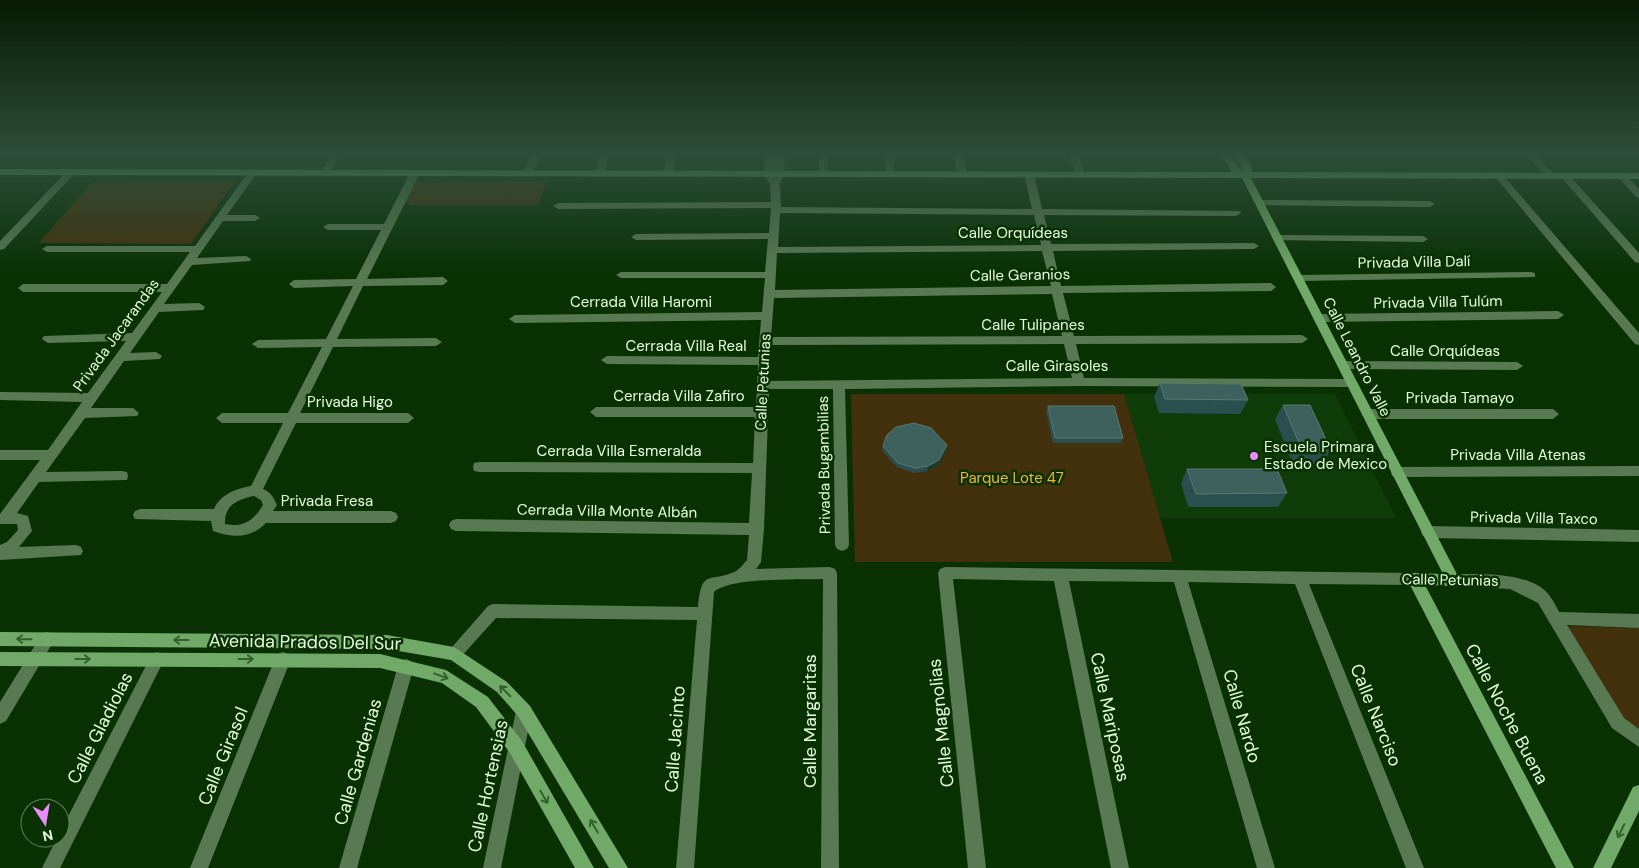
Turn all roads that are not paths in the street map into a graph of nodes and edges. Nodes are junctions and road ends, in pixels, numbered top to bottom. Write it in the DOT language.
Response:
graph roads {
  1 [pos="52,193"];
  2 [pos="238,193"];
  3 [pos="404,193"];
  4 [pos="775,193"];
  5 [pos="1033,193"];
  6 [pos="1254,193"];
  7 [pos="1513,193"];
  8 [pos="1580,193"];
  9 [pos="1260,203"];
  10 [pos="1430,204"];
  11 [pos="558,206"];
  12 [pos="776,207"];
  13 [pos="1038,212"];
  14 [pos="1236,213"];
  15 [pos="219,218"];
  16 [pos="255,218"];
  17 [pos="328,227"];
  18 [pos="387,227"];
  19 [pos="774,236"];
  20 [pos="636,237"];
  21 [pos="1277,238"];
  22 [pos="1423,239"];
  23 [pos="1254,246"];
  24 [pos="0,247"];
  25 [pos="1047,248"];
  26 [pos="47,249"];
  27 [pos="197,249"];
  28 [pos="772,250"];
  29 [pos="246,259"];
  30 [pos="1639,260"];
  31 [pos="188,262"];
  32 [pos="621,275"];
  33 [pos="770,275"];
  34 [pos="1531,275"];
  35 [pos="1298,278"];
  36 [pos="443,281"];
  37 [pos="360,282"];
  38 [pos="294,284"];
  39 [pos="1271,287"];
  40 [pos="23,288"];
  41 [pos="170,288"];
  42 [pos="1057,290"];
  43 [pos="769,294"];
  44 [pos="198,307"];
  45 [pos="155,308"];
  46 [pos="1558,315"];
  47 [pos="767,316"];
  48 [pos="515,318"];
  49 [pos="1319,318"];
  50 [pos="135,337"];
  51 [pos="48,339"];
  52 [pos="1302,339"];
  53 [pos="1069,340"];
  54 [pos="765,341"];
  55 [pos="1639,341"];
  56 [pos="436,342"];
  57 [pos="330,343"];
  58 [pos="258,344"];
  59 [pos="156,356"];
  60 [pos="120,357"];
  61 [pos="607,360"];
  62 [pos="764,361"];
  63 [pos="1343,365"];
  64 [pos="1518,366"];
  65 [pos="1079,382"];
  66 [pos="1352,383"];
  67 [pos="763,384"];
  68 [pos="839,384"];
  69 [pos="0,396"];
  70 [pos="91,398"];
  71 [pos="596,412"];
  72 [pos="762,412"];
  73 [pos="80,413"];
  74 [pos="133,413"];
  75 [pos="1368,414"];
  76 [pos="1553,414"];
  77 [pos="222,418"];
  78 [pos="292,418"];
  79 [pos="408,418"];
  80 [pos="0,455"];
  81 [pos="50,455"];
  82 [pos="479,466"];
  83 [pos="760,468"];
  84 [pos="1639,471"];
  85 [pos="1398,472"];
  86 [pos="122,476"];
  87 [pos="35,477"];
  88 [pos="255,491"];
  89 [pos="140,515"];
  90 [pos="216,515"];
  91 [pos="264,517"];
  92 [pos="391,517"];
  93 [pos="4,519"];
  94 [pos="456,525"];
  95 [pos="757,529"];
  96 [pos="1428,532"];
  97 [pos="1639,536"];
  98 [pos="842,545"];
  99 [pos="76,551"];
  100 [pos="0,552"];
  101 [pos="1060,574"];
  102 [pos="742,576"];
  103 [pos="1179,576"];
  104 [pos="1300,578"];
  105 [pos="1414,579"];
  106 [pos="1453,580"];
  107 [pos="705,614"];
  108 [pos="1556,618"];
  109 [pos="1639,621"];
  110 [pos="0,638"];
  111 [pos="47,639"];
  112 [pos="454,654"];
  113 [pos="0,659"];
  114 [pos="157,659"];
  115 [pos="283,659"];
  116 [pos="34,660"];
  117 [pos="406,666"];
  118 [pos="524,711"];
  119 [pos="0,716"];
  120 [pos="1639,739"];
  121 [pos="516,747"];
  122 [pos="1639,794"];
  123 [pos="51,868"];
  124 [pos="199,868"];
  125 [pos="348,868"];
  126 [pos="492,868"];
  127 [pos="585,868"];
  128 [pos="619,868"];
  129 [pos="685,868"];
  130 [pos="830,868"];
  131 [pos="977,868"];
  132 [pos="1120,868"];
  133 [pos="1266,868"];
  134 [pos="1415,868"];
  135 [pos="1565,868"];
  136 [pos="1602,868"];
  1 -- 24 [label="street"];
  2 -- 15 [label="street, Privada Jacarandas"];
  3 -- 18 [label="street"];
  4 -- 12 [label="street, Calle Petunias"];
  5 -- 13 [label="street"];
  6 -- 9 [label="main road, Calle Leandro Valle"];
  7 -- 55 [label="street"];
  8 -- 30 [label="street"];
  9 -- 10 [label="street"];
  9 -- 21 [label="main road, Calle Leandro Valle"];
  11 -- 12 [label="street"];
  12 -- 13 [label="street"];
  12 -- 19 [label="street, Calle Petunias"];
  13 -- 14 [label="street"];
  13 -- 25 [label="street"];
  15 -- 16 [label="street"];
  15 -- 27 [label="street, Privada Jacarandas"];
  17 -- 18 [label="street"];
  18 -- 37 [label="street"];
  19 -- 20 [label="street"];
  19 -- 28 [label="street, Calle Petunias"];
  21 -- 22 [label="street"];
  21 -- 35 [label="main road, Calle Leandro Valle"];
  23 -- 25 [label="street, Calle Orquídeas"];
  25 -- 28 [label="street, Calle Orquídeas"];
  25 -- 42 [label="street"];
  26 -- 27 [label="street"];
  27 -- 31 [label="street, Privada Jacarandas"];
  28 -- 33 [label="street, Calle Petunias"];
  29 -- 31 [label="street"];
  31 -- 41 [label="street, Privada Jacarandas"];
  32 -- 33 [label="street"];
  33 -- 43 [label="street, Calle Petunias"];
  34 -- 35 [label="street, Privada Villa Dalí"];
  35 -- 49 [label="main road, Calle Leandro Valle"];
  36 -- 37 [label="street"];
  37 -- 38 [label="street"];
  37 -- 57 [label="street"];
  39 -- 42 [label="street, Calle Geranios"];
  40 -- 41 [label="street"];
  41 -- 45 [label="street, Privada Jacarandas"];
  42 -- 43 [label="street, Calle Geranios"];
  42 -- 53 [label="street"];
  43 -- 47 [label="street, Calle Petunias"];
  44 -- 45 [label="street"];
  45 -- 50 [label="street, Privada Jacarandas"];
  46 -- 49 [label="street, Privada Villa Tulúm"];
  47 -- 48 [label="street, Cerrada Villa Haromi"];
  47 -- 54 [label="street, Calle Petunias"];
  49 -- 63 [label="main road, Calle Leandro Valle"];
  50 -- 51 [label="street"];
  50 -- 60 [label="street, Privada Jacarandas"];
  52 -- 53 [label="street, Calle Tulipanes"];
  53 -- 54 [label="street, Calle Tulipanes"];
  53 -- 65 [label="street"];
  54 -- 62 [label="street, Calle Petunias"];
  56 -- 57 [label="street"];
  57 -- 58 [label="street"];
  57 -- 78 [label="street"];
  59 -- 60 [label="street"];
  60 -- 70 [label="street, Privada Jacarandas"];
  61 -- 62 [label="street, Cerrada Villa Real"];
  62 -- 67 [label="street, Calle Petunias"];
  63 -- 64 [label="street, Calle Orquídeas"];
  63 -- 66 [label="main road, Calle Leandro Valle"];
  65 -- 66 [label="street, Calle Girasoles"];
  65 -- 68 [label="street, Calle Girasoles"];
  66 -- 75 [label="main road, Calle Leandro Valle"];
  67 -- 68 [label="street, Calle Girasoles"];
  67 -- 72 [label="street, Calle Petunias"];
  68 -- 98 [label="street, Privada Bugambilias"];
  69 -- 70 [label="street"];
  70 -- 73 [label="street, Privada Jacarandas"];
  71 -- 72 [label="street, Cerrada Villa Zafiro"];
  72 -- 83 [label="street, Calle Petunias"];
  73 -- 74 [label="street"];
  73 -- 81 [label="street, Privada Jacarandas"];
  75 -- 76 [label="street, Privada Tamayo"];
  75 -- 85 [label="main road, Calle Leandro Valle"];
  77 -- 78 [label="street, Privada Higo"];
  78 -- 79 [label="street, Privada Higo"];
  78 -- 88 [label="street"];
  80 -- 81 [label="street"];
  81 -- 87 [label="street, Privada Jacarandas"];
  82 -- 83 [label="street, Cerrada Villa Esmeralda"];
  83 -- 95 [label="street, Calle Petunias"];
  84 -- 85 [label="street, Privada Villa Atenas"];
  85 -- 96 [label="main road, Calle Leandro Valle"];
  86 -- 87 [label="street"];
  87 -- 93 [label="street, Privada Jacarandas"];
  88 -- 90 [label="street"];
  88 -- 91 [label="street"];
  89 -- 90 [label="street"];
  90 -- 91 [label="street"];
  91 -- 92 [label="street, Privada Fresa"];
  93 -- 100 [label="street, Privada Jacarandas"];
  94 -- 95 [label="street, Cerrada Villa Monte Albán"];
  95 -- 102 [label="street, Calle Petunias"];
  96 -- 97 [label="street, Privada Villa Taxco"];
  96 -- 106 [label="main road, Calle Leandro Valle"];
  99 -- 100 [label="street"];
  101 -- 103 [label="street, Calle Petunias"];
  101 -- 131 [label="street, Calle Magnolias"];
  101 -- 132 [label="street, Calle Mariposas"];
  102 -- 107 [label="street"];
  102 -- 130 [label="street, Calle Margaritas"];
  103 -- 104 [label="street, Calle Petunias"];
  103 -- 133 [label="street, Calle Nardo"];
  104 -- 105 [label="street, Calle Petunias"];
  104 -- 134 [label="street, Calle Narciso"];
  105 -- 106 [label="main road, Calle Petunias"];
  105 -- 135 [label="main road, Calle Noche Buena"];
  106 -- 108 [label="street, Calle Petunias"];
  107 -- 112 [label="street"];
  107 -- 129 [label="street, Calle Jacinto"];
  108 -- 109 [label="street"];
  108 -- 120 [label="street, Calle Petunias"];
  111 -- 110 [label="main road, Avenida Prados Del Sur, one-way"];
  112 -- 111 [label="main road, Avenida Prados Del Sur, one-way"];
  111 -- 116 [label="street"];
  118 -- 112 [label="main road, Avenida Prados Del Sur, one-way"];
  113 -- 116 [label="main road, Avenida Prados Del Sur"];
  114 -- 115 [label="main road, Avenida Prados Del Sur, one-way"];
  116 -- 114 [label="main road, Avenida Prados Del Sur, one-way"];
  114 -- 123 [label="street, Calle Gladiolas"];
  115 -- 117 [label="main road, Avenida Prados Del Sur"];
  115 -- 124 [label="street, Calle Girasol"];
  116 -- 119 [label="street"];
  117 -- 121 [label="main road, Avenida Prados Del Sur, one-way"];
  117 -- 125 [label="street, Calle Gardenias"];
  118 -- 121 [label="street, Calle Hortensias"];
  128 -- 118 [label="main road, Avenida Prados Del Sur, one-way"];
  121 -- 126 [label="street, Calle Hortensias"];
  121 -- 127 [label="main road, Avenida Prados Del Sur, one-way"];
  122 -- 136 [label="main road, one-way"];
}
